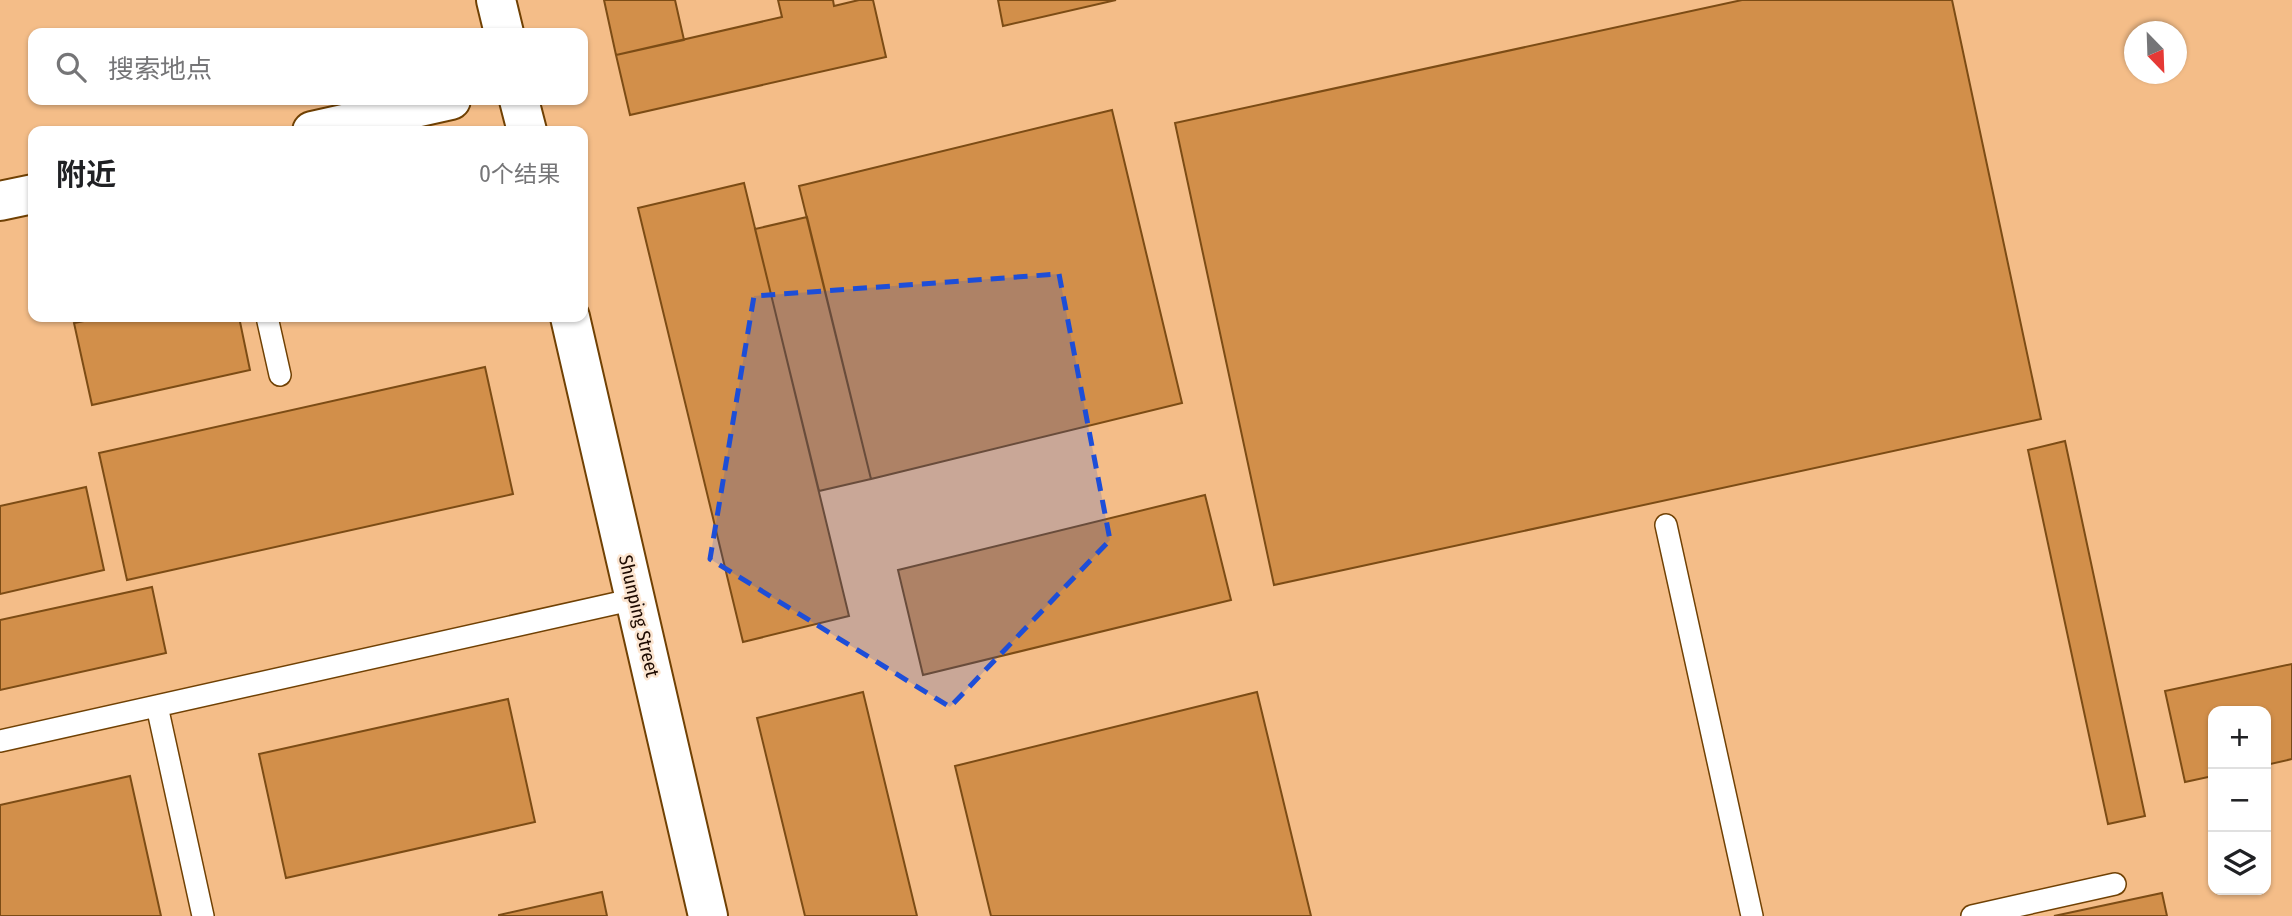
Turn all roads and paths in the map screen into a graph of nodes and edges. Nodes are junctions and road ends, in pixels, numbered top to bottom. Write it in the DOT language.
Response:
graph roads {
  1 [pos="496,0"];
  2 [pos="503,28"];
  3 [pos="429,105"];
  4 [pos="520,105"];
  5 [pos="334,126"];
  6 [pos="526,126"];
  7 [pos="28,195"];
  8 [pos="0,201"];
  9 [pos="268,322"];
  10 [pos="571,322"];
  11 [pos="280,375"];
  12 [pos="1666,524"];
  13 [pos="635,599"];
  14 [pos="157,706"];
  15 [pos="0,741"];
  16 [pos="2115,884"];
  17 [pos="204,916"];
  18 [pos="708,916"];
  19 [pos="1752,916"];
  20 [pos="1972,916"];
  1 -- 2 [label="street"];
  3 -- 5 [label="street"];
  4 -- 6 [label="street"];
  7 -- 8 [label="street"];
  9 -- 11 [label="lane"];
  10 -- 13 [label="street, Shunping Street"];
  12 -- 19 [label="lane"];
  13 -- 14 [label="lane"];
  13 -- 18 [label="street, Shunping Street"];
  14 -- 15 [label="lane"];
  14 -- 17 [label="lane"];
  16 -- 20 [label="lane"];
}
